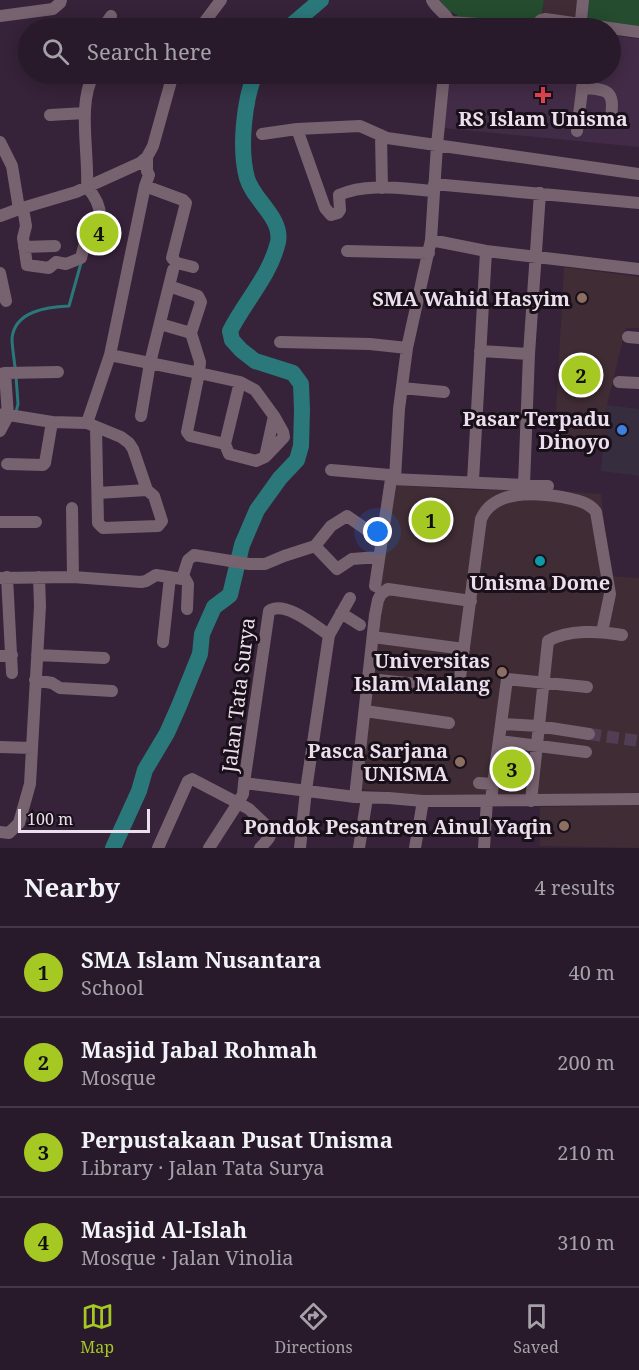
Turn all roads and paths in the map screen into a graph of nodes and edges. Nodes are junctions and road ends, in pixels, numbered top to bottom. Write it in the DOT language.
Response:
graph roads {
  1 [pos="61,0"];
  2 [pos="221,0"];
  3 [pos="432,0"];
  4 [pos="583,0"];
  5 [pos="0,16"];
  6 [pos="208,18"];
  7 [pos="448,18"];
  8 [pos="581,18"];
  9 [pos="621,30"];
  10 [pos="639,32"];
  11 [pos="88,84"];
  12 [pos="170,84"];
  13 [pos="443,84"];
  14 [pos="583,84"];
  15 [pos="582,88"];
  16 [pos="85,113"];
  17 [pos="50,115"];
  18 [pos="611,117"];
  19 [pos="297,129"];
  20 [pos="577,131"];
  21 [pos="262,134"];
  22 [pos="381,135"];
  23 [pos="0,142"];
  24 [pos="437,145"];
  25 [pos="147,157"];
  26 [pos="639,174"];
  27 [pos="145,186"];
  28 [pos="87,187"];
  29 [pos="382,188"];
  30 [pos="434,188"];
  31 [pos="540,193"];
  32 [pos="639,203"];
  33 [pos="21,208"];
  34 [pos="0,216"];
  35 [pos="431,240"];
  36 [pos="55,246"];
  37 [pos="24,247"];
  38 [pos="486,250"];
  39 [pos="347,251"];
  40 [pos="429,253"];
  41 [pos="536,256"];
  42 [pos="193,267"];
  43 [pos="639,269"];
  44 [pos="173,270"];
  45 [pos="0,273"];
  46 [pos="169,286"];
  47 [pos="6,300"];
  48 [pos="160,324"];
  49 [pos="190,333"];
  50 [pos="280,342"];
  51 [pos="407,348"];
  52 [pos="480,351"];
  53 [pos="529,354"];
  54 [pos="110,355"];
  55 [pos="150,363"];
  56 [pos="58,372"];
  57 [pos="199,373"];
  58 [pos="2,374"];
  59 [pos="240,382"];
  60 [pos="619,382"];
  61 [pos="639,383"];
  62 [pos="402,388"];
  63 [pos="444,392"];
  64 [pos="4,414"];
  65 [pos="141,416"];
  66 [pos="52,422"];
  67 [pos="92,425"];
  68 [pos="0,431"];
  69 [pos="225,444"];
  70 [pos="7,464"];
  71 [pos="331,470"];
  72 [pos="393,479"];
  73 [pos="473,481"];
  74 [pos="524,484"];
  75 [pos="548,486"];
  76 [pos="147,490"];
  77 [pos="98,493"];
  78 [pos="72,508"];
  79 [pos="0,522"];
  80 [pos="36,522"];
  81 [pos="383,535"];
  82 [pos="315,546"];
  83 [pos="379,557"];
  84 [pos="39,577"];
  85 [pos="73,577"];
  86 [pos="170,577"];
  87 [pos="184,577"];
  88 [pos="4,578"];
  89 [pos="375,586"];
  90 [pos="350,598"];
  91 [pos="471,601"];
  92 [pos="4,609"];
  93 [pos="187,609"];
  94 [pos="341,613"];
  95 [pos="360,625"];
  96 [pos="602,632"];
  97 [pos="329,635"];
  98 [pos="622,635"];
  99 [pos="373,637"];
  100 [pos="163,642"];
  101 [pos="464,649"];
  102 [pos="6,656"];
  103 [pos="37,656"];
  104 [pos="104,658"];
  105 [pos="12,673"];
  106 [pos="369,679"];
  107 [pos="35,680"];
  108 [pos="544,684"];
  109 [pos="586,687"];
  110 [pos="112,691"];
  111 [pos="365,711"];
  112 [pos="449,723"];
  113 [pos="501,724"];
  114 [pos="538,726"];
  115 [pos="588,734"];
  116 [pos="499,741"];
  117 [pos="537,745"];
  118 [pos="0,747"];
  119 [pos="32,748"];
  120 [pos="586,752"];
  121 [pos="244,783"];
  122 [pos="479,783"];
  123 [pos="492,784"];
  124 [pos="306,790"];
  125 [pos="361,798"];
  126 [pos="639,799"];
  127 [pos="489,800"];
  128 [pos="423,801"];
  129 [pos="531,801"];
  130 [pos="238,803"];
  131 [pos="0,832"];
  132 [pos="158,848"];
  133 [pos="209,848"];
  134 [pos="260,848"];
  135 [pos="300,848"];
  136 [pos="359,848"];
  137 [pos="415,848"];
  138 [pos="484,848"];
  1 -- 5 [label="street"];
  2 -- 6 [label="street"];
  3 -- 7 [label="street"];
  4 -- 8 [label="street"];
  9 -- 10 [label="street"];
  11 -- 16 [label="street"];
  12 -- 25 [label="street"];
  13 -- 24 [label="street"];
  14 -- 15 [label="street"];
  15 -- 18 [label="street"];
  15 -- 20 [label="street"];
  16 -- 17 [label="street"];
  16 -- 28 [label="street"];
  19 -- 21 [label="street"];
  19 -- 22 [label="street"];
  19 -- 29 [label="street"];
  22 -- 24 [label="street"];
  22 -- 29 [label="street"];
  23 -- 33 [label="street"];
  24 -- 26 [label="street"];
  24 -- 30 [label="street"];
  25 -- 27 [label="street"];
  25 -- 28 [label="street"];
  27 -- 42 [label="street"];
  27 -- 54 [label="street"];
  28 -- 33 [label="street"];
  28 -- 37 [label="street"];
  29 -- 30 [label="street"];
  30 -- 31 [label="street"];
  30 -- 35 [label="street"];
  31 -- 32 [label="street"];
  31 -- 41 [label="street"];
  33 -- 34 [label="street"];
  33 -- 37 [label="street"];
  35 -- 38 [label="street"];
  35 -- 40 [label="street"];
  36 -- 37 [label="street"];
  38 -- 41 [label="street"];
  38 -- 52 [label="street"];
  39 -- 40 [label="street"];
  40 -- 51 [label="street"];
  41 -- 43 [label="street"];
  41 -- 53 [label="street"];
  44 -- 46 [label="street"];
  45 -- 47 [label="street"];
  46 -- 48 [label="street"];
  46 -- 49 [label="street"];
  48 -- 49 [label="street"];
  48 -- 55 [label="street"];
  49 -- 57 [label="street"];
  50 -- 51 [label="street"];
  51 -- 62 [label="street"];
  52 -- 53 [label="street"];
  52 -- 73 [label="street"];
  53 -- 74 [label="street"];
  54 -- 55 [label="street"];
  54 -- 67 [label="street"];
  55 -- 57 [label="street"];
  55 -- 65 [label="street"];
  56 -- 58 [label="street"];
  57 -- 59 [label="street"];
  57 -- 69 [label="street"];
  58 -- 64 [label="street"];
  59 -- 69 [label="street"];
  59 -- 69 [label="street"];
  60 -- 61 [label="street"];
  62 -- 63 [label="street"];
  62 -- 72 [label="street"];
  64 -- 66 [label="street"];
  64 -- 68 [label="street"];
  66 -- 67 [label="street"];
  66 -- 70 [label="street"];
  67 -- 76 [label="street"];
  67 -- 77 [label="street"];
  71 -- 72 [label="street"];
  72 -- 73 [label="street"];
  72 -- 81 [label="street"];
  73 -- 74 [label="street"];
  74 -- 75 [label="street"];
  76 -- 77 [label="street"];
  76 -- 77 [label="street"];
  78 -- 85 [label="street"];
  79 -- 80 [label="street"];
  81 -- 82 [label="street"];
  81 -- 83 [label="street"];
  82 -- 83 [label="street"];
  82 -- 87 [label="street"];
  83 -- 89 [label="street"];
  84 -- 85 [label="street"];
  84 -- 88 [label="street"];
  84 -- 103 [label="street"];
  85 -- 86 [label="street"];
  86 -- 87 [label="street"];
  86 -- 100 [label="street"];
  87 -- 93 [label="street"];
  88 -- 92 [label="street"];
  90 -- 94 [label="street"];
  91 -- 96 [label="street"];
  91 -- 99 [label="street"];
  91 -- 101 [label="street"];
  92 -- 102 [label="street"];
  94 -- 95 [label="street"];
  94 -- 97 [label="street"];
  96 -- 98 [label="street"];
  96 -- 108 [label="street"];
  97 -- 121 [label="street, Jalan Tata Surya"];
  97 -- 124 [label="street"];
  99 -- 101 [label="street"];
  99 -- 106 [label="street"];
  101 -- 106 [label="street"];
  102 -- 105 [label="street"];
  103 -- 104 [label="street"];
  103 -- 107 [label="street"];
  106 -- 111 [label="street"];
  107 -- 110 [label="street"];
  107 -- 119 [label="street"];
  108 -- 109 [label="street"];
  108 -- 113 [label="street"];
  108 -- 114 [label="street"];
  111 -- 112 [label="street"];
  111 -- 125 [label="street"];
  113 -- 114 [label="street"];
  113 -- 116 [label="street"];
  114 -- 115 [label="street"];
  114 -- 117 [label="street"];
  116 -- 117 [label="street"];
  116 -- 123 [label="street"];
  117 -- 120 [label="street"];
  117 -- 129 [label="street"];
  118 -- 119 [label="street"];
  119 -- 131 [label="street"];
  121 -- 124 [label="street, Jalan Tata Surya"];
  121 -- 130 [label="street"];
  122 -- 123 [label="street"];
  123 -- 127 [label="street"];
  124 -- 125 [label="street, Jalan Tata Surya"];
  124 -- 135 [label="street"];
  125 -- 128 [label="street, Jalan Tata Surya"];
  125 -- 136 [label="street"];
  126 -- 129 [label="street, Jalan Tata Surya"];
  127 -- 128 [label="street, Jalan Tata Surya"];
  127 -- 129 [label="street, Jalan Tata Surya"];
  127 -- 138 [label="street"];
  128 -- 137 [label="street"];
  130 -- 132 [label="street"];
  130 -- 133 [label="street"];
  130 -- 134 [label="street"];
}
